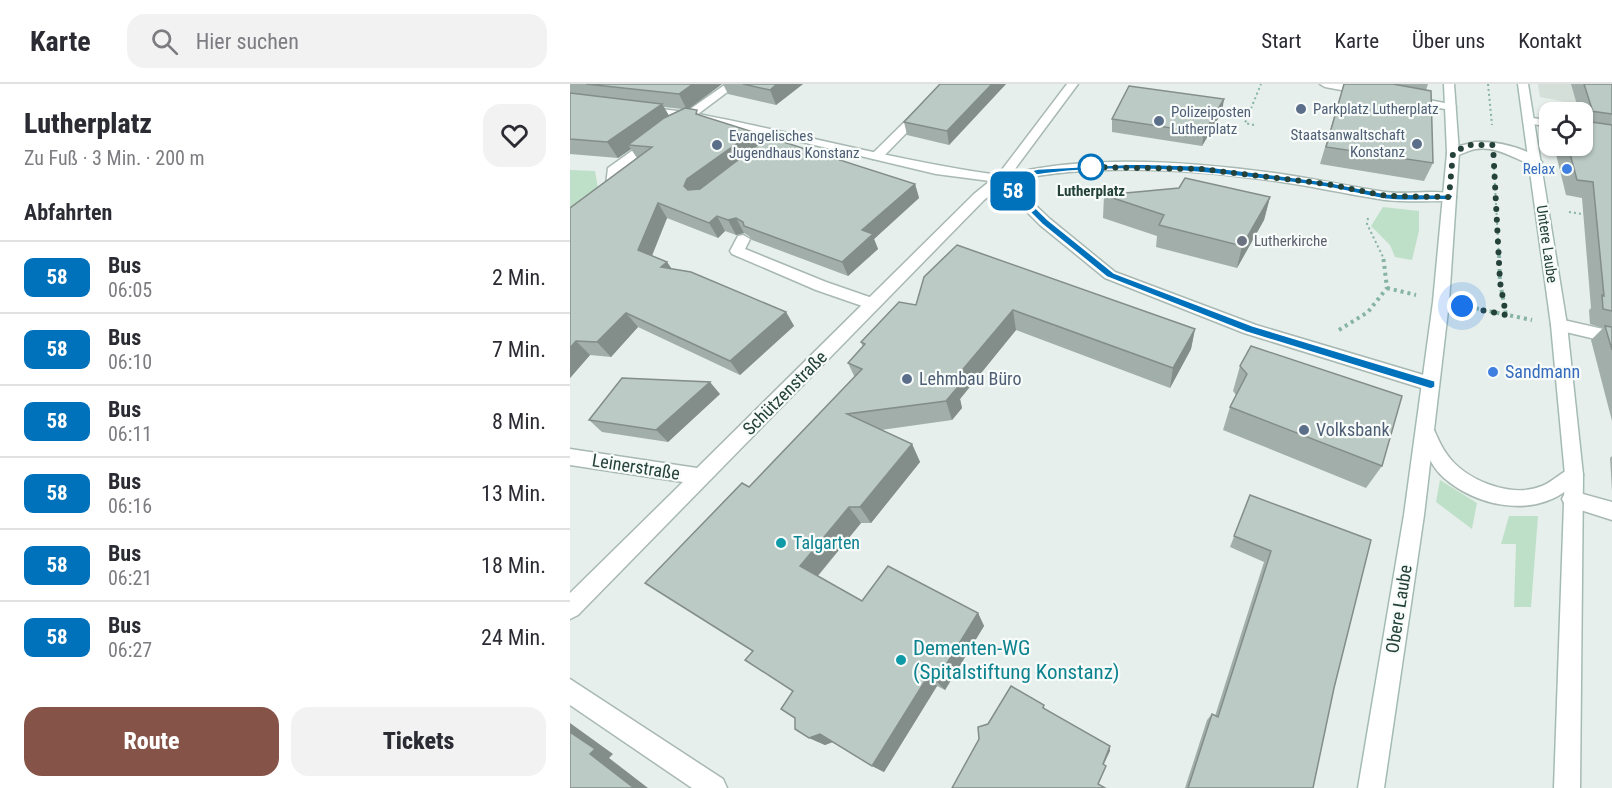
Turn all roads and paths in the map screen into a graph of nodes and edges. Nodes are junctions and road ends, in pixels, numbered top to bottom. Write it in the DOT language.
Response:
graph roads {
  1 [pos="733,84"];
  2 [pos="949,84"];
  3 [pos="1073,84"];
  4 [pos="1261,84"];
  5 [pos="1325,84"];
  6 [pos="1449,84"];
  7 [pos="1488,84"];
  8 [pos="1523,84"];
  9 [pos="1450,107"];
  10 [pos="636,110"];
  11 [pos="690,116"];
  12 [pos="1531,121"];
  13 [pos="1539,122"];
  14 [pos="1254,125"];
  15 [pos="785,134"];
  16 [pos="1493,145"];
  17 [pos="766,148"];
  18 [pos="1453,153"];
  19 [pos="877,156"];
  20 [pos="1536,162"];
  21 [pos="1001,179"];
  22 [pos="1372,194"];
  23 [pos="1449,197"];
  24 [pos="1542,207"];
  25 [pos="1595,217"];
  26 [pos="570,220"];
  27 [pos="743,239"];
  28 [pos="1387,288"];
  29 [pos="1418,296"];
  30 [pos="873,304"];
  31 [pos="1462,306"];
  32 [pos="1506,315"];
  33 [pos="1533,320"];
  34 [pos="1559,325"];
  35 [pos="1612,337"];
  36 [pos="1311,349"];
  37 [pos="1431,384"];
  38 [pos="1425,429"];
  39 [pos="570,457"];
  40 [pos="1574,475"];
  41 [pos="702,477"];
  42 [pos="1572,499"];
  43 [pos="1612,511"];
  44 [pos="570,608"];
  45 [pos="570,691"];
  46 [pos="714,788"];
  47 [pos="1371,788"];
  48 [pos="1567,788"];
  1 -- 11 [label="street"];
  2 -- 19 [label="street"];
  3 -- 21 [label="street"];
  4 -- 14 [label="path"];
  5 -- 9 [label="street"];
  6 -- 9 [label="street"];
  7 -- 16 [label="path"];
  8 -- 12 [label="street, Untere Laube"];
  9 -- 18 [label="street"];
  10 -- 11 [label="street"];
  11 -- 15 [label="street"];
  11 -- 26 [label="street"];
  12 -- 13 [label="street"];
  12 -- 20 [label="street, Untere Laube"];
  15 -- 17 [label="street"];
  15 -- 19 [label="street"];
  16 -- 18 [label="street"];
  16 -- 20 [label="street"];
  16 -- 32 [label="path"];
  18 -- 23 [label="street"];
  19 -- 21 [label="street"];
  20 -- 24 [label="street, Untere Laube"];
  21 -- 22 [label="street"];
  21 -- 30 [label="street, Schützenstraße"];
  21 -- 36 [label="street"];
  22 -- 23 [label="street"];
  22 -- 28 [label="path"];
  23 -- 37 [label="street, Obere Laube"];
  24 -- 25 [label="path"];
  24 -- 34 [label="street, Untere Laube"];
  27 -- 30 [label="street"];
  28 -- 29 [label="path"];
  28 -- 36 [label="path"];
  30 -- 41 [label="street, Schützenstraße"];
  31 -- 32 [label="path"];
  32 -- 33 [label="path"];
  34 -- 35 [label="street"];
  34 -- 40 [label="street"];
  36 -- 37 [label="street"];
  37 -- 38 [label="street, Obere Laube"];
  38 -- 40 [label="street"];
  38 -- 47 [label="street, Obere Laube"];
  39 -- 41 [label="street, Leinerstraße"];
  40 -- 42 [label="street"];
  41 -- 44 [label="street, Schützenstraße"];
  42 -- 43 [label="street"];
  42 -- 48 [label="street"];
  45 -- 46 [label="street"];
}
